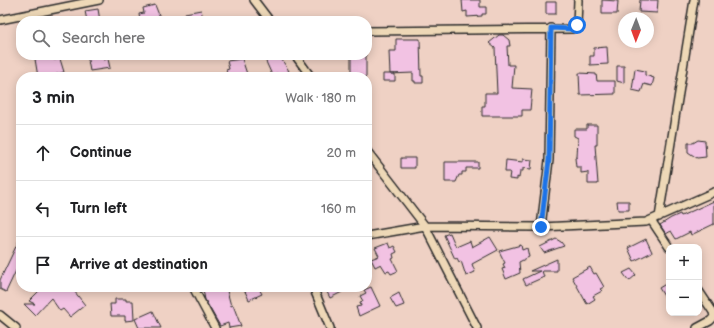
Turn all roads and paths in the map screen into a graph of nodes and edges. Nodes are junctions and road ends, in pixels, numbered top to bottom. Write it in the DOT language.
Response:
graph roads {
  1 [pos="98,0"];
  2 [pos="254,0"];
  3 [pos="578,0"];
  4 [pos="694,0"];
  5 [pos="20,16"];
  6 [pos="266,16"];
  7 [pos="16,17"];
  8 [pos="0,20"];
  9 [pos="551,28"];
  10 [pos="372,31"];
  11 [pos="299,60"];
  12 [pos="307,72"];
  13 [pos="372,157"];
  14 [pos="714,192"];
  15 [pos="659,217"];
  16 [pos="651,220"];
  17 [pos="425,226"];
  18 [pos="541,227"];
  19 [pos="372,235"];
  20 [pos="667,244"];
  21 [pos="196,292"];
  22 [pos="315,292"];
  23 [pos="702,296"];
  24 [pos="0,315"];
  25 [pos="16,328"];
  26 [pos="215,328"];
  27 [pos="330,328"];
  28 [pos="477,328"];
  29 [pos="697,328"];
  1 -- 5 [label="street"];
  2 -- 6 [label="street"];
  3 -- 9 [label="street"];
  4 -- 15 [label="street"];
  7 -- 8 [label="street"];
  9 -- 10 [label="street"];
  9 -- 18 [label="street"];
  11 -- 12 [label="street"];
  13 -- 17 [label="street"];
  14 -- 15 [label="street"];
  15 -- 16 [label="street"];
  16 -- 18 [label="street"];
  16 -- 20 [label="street"];
  17 -- 18 [label="street"];
  17 -- 19 [label="street"];
  17 -- 28 [label="street"];
  21 -- 26 [label="street"];
  22 -- 27 [label="street"];
  23 -- 29 [label="street"];
  24 -- 25 [label="street"];
}
